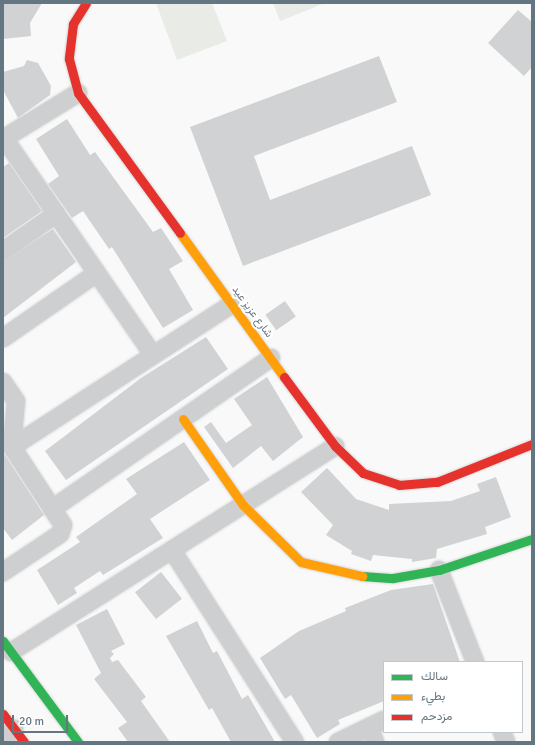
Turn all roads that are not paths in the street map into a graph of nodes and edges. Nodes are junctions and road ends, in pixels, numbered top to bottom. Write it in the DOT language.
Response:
graph roads {
  1 [pos="86,3"];
  2 [pos="78,93"];
  3 [pos="4,139"];
  4 [pos="56,214"];
  5 [pos="3,251"];
  6 [pos="97,273"];
  7 [pos="232,304"];
  8 [pos="3,338"];
  9 [pos="153,355"];
  10 [pos="271,358"];
  11 [pos="3,382"];
  12 [pos="183,419"];
  13 [pos="532,444"];
  14 [pos="335,446"];
  15 [pos="12,447"];
  16 [pos="243,505"];
  17 [pos="52,509"];
  18 [pos="532,539"];
  19 [pos="172,550"];
  20 [pos="439,570"];
  21 [pos="3,572"];
  22 [pos="7,647"];
  23 [pos="475,661"];
  24 [pos="3,714"];
  25 [pos="376,730"];
  26 [pos="14,737"];
  27 [pos="78,742"];
  28 [pos="295,742"];
  29 [pos="338,742"];
  1 -- 2 [label="street, شارع عزيز عيد"];
  2 -- 3 [label="street"];
  2 -- 7 [label="street, شارع عزيز عيد"];
  3 -- 4 [label="street"];
  4 -- 5 [label="street"];
  4 -- 6 [label="street"];
  6 -- 8 [label="street"];
  6 -- 9 [label="street"];
  7 -- 9 [label="street"];
  7 -- 10 [label="street, شارع عزيز عيد"];
  9 -- 15 [label="street"];
  10 -- 12 [label="street"];
  10 -- 14 [label="street, شارع عزيز عيد"];
  11 -- 15 [label="street"];
  12 -- 16 [label="street"];
  12 -- 17 [label="street"];
  13 -- 14 [label="street, شارع عزيز عيد"];
  14 -- 16 [label="street"];
  15 -- 17 [label="street"];
  16 -- 19 [label="street"];
  16 -- 20 [label="street"];
  17 -- 21 [label="street"];
  18 -- 20 [label="street"];
  19 -- 22 [label="street"];
  19 -- 28 [label="street"];
  20 -- 23 [label="street"];
  22 -- 27 [label="street"];
  24 -- 26 [label="street"];
  25 -- 29 [label="street"];
}
